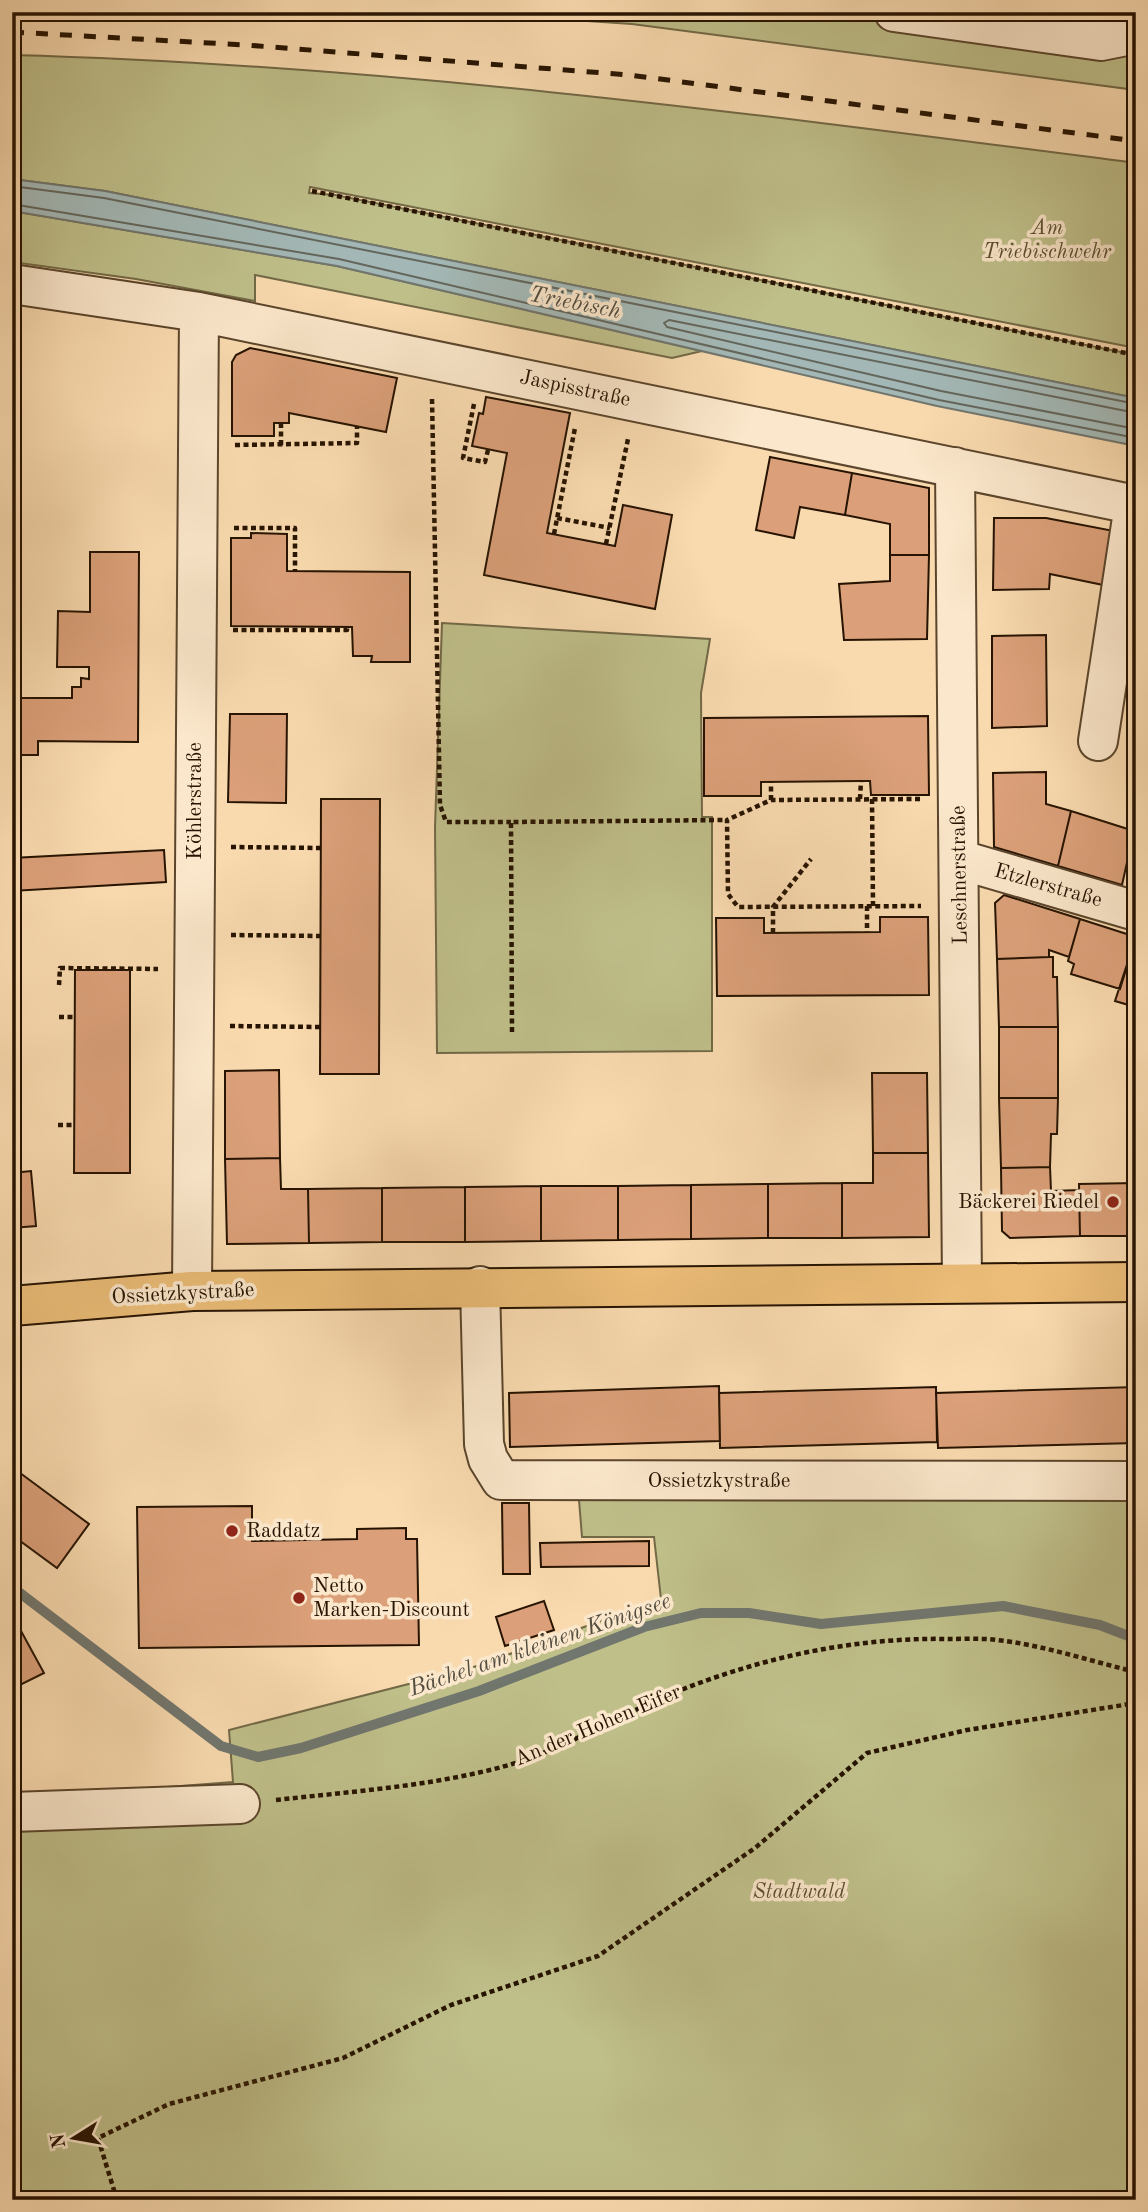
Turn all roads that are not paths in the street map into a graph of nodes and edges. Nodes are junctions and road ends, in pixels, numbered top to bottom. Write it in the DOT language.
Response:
graph roads {
  1 [pos="894,12"];
  2 [pos="1136,34"];
  3 [pos="12,284"];
  4 [pos="198,312"];
  5 [pos="955,467"];
  6 [pos="1135,505"];
  7 [pos="1098,741"];
  8 [pos="961,860"];
  9 [pos="1136,911"];
  10 [pos="1136,1282"];
  11 [pos="962,1283"];
  12 [pos="480,1286"];
  13 [pos="192,1291"];
  14 [pos="12,1306"];
  15 [pos="1136,1481"];
  16 [pos="240,1804"];
  17 [pos="12,1812"];
  1 -- 2 [label="street"];
  3 -- 4 [label="street, Jaspisstraße"];
  4 -- 5 [label="street, Jaspisstraße"];
  4 -- 13 [label="street, Köhlerstraße"];
  5 -- 6 [label="street, Jaspisstraße"];
  5 -- 8 [label="street, Leschnerstraße"];
  6 -- 7 [label="street"];
  8 -- 9 [label="street, Etzlerstraße"];
  8 -- 11 [label="street, Leschnerstraße"];
  10 -- 11 [label="main road, Ossietzkystraße"];
  11 -- 12 [label="main road, Ossietzkystraße"];
  12 -- 13 [label="main road, Ossietzkystraße"];
  12 -- 15 [label="street, Ossietzkystraße"];
  13 -- 14 [label="main road, Ossietzkystraße"];
  16 -- 17 [label="street"];
}
